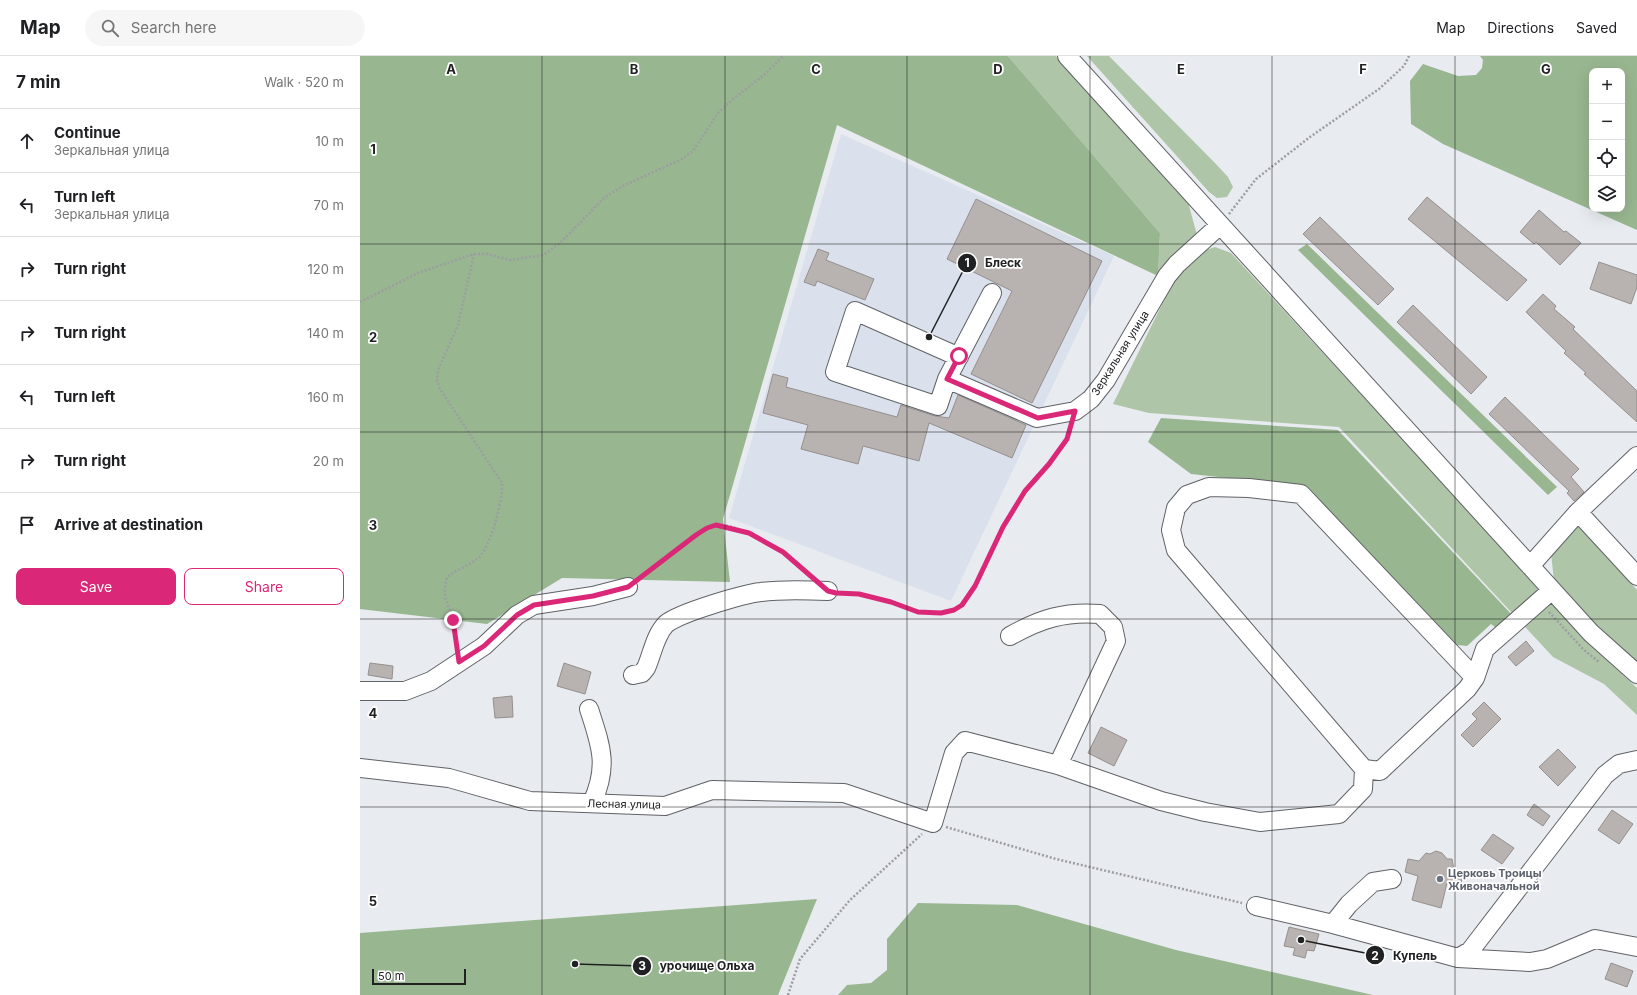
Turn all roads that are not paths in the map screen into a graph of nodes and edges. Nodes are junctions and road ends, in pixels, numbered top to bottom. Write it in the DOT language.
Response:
graph roads {
  1 [pos="1067,56"];
  2 [pos="1220,225"];
  3 [pos="992,293"];
  4 [pos="959,356"];
  5 [pos="947,379"];
  6 [pos="1637,456"];
  7 [pos="1578,512"];
  8 [pos="1530,566"];
  9 [pos="1637,576"];
  10 [pos="628,587"];
  11 [pos="1552,590"];
  12 [pos="828,591"];
  13 [pos="1010,636"];
  14 [pos="1637,674"];
  15 [pos="633,675"];
  16 [pos="1475,678"];
  17 [pos="360,691"];
  18 [pos="589,709"];
  19 [pos="1637,760"];
  20 [pos="1058,765"];
  21 [pos="360,768"];
  22 [pos="1364,769"];
  23 [pos="592,804"];
  24 [pos="1392,879"];
  25 [pos="1487,903"];
  26 [pos="1505,905"];
  27 [pos="1256,906"];
  28 [pos="1333,924"];
  29 [pos="1637,947"];
  30 [pos="1458,958"];
  1 -- 2 [label="street"];
  2 -- 5 [label="street, Зеркальная улица"];
  2 -- 8 [label="street"];
  3 -- 4 [label="street"];
  4 -- 5 [label="street"];
  4 -- 5 [label="street"];
  6 -- 7 [label="street"];
  7 -- 8 [label="street"];
  7 -- 9 [label="street"];
  8 -- 11 [label="street"];
  10 -- 17 [label="street"];
  11 -- 14 [label="street"];
  11 -- 16 [label="street"];
  12 -- 15 [label="street"];
  13 -- 20 [label="street"];
  16 -- 22 [label="street"];
  16 -- 22 [label="street"];
  18 -- 23 [label="street"];
  19 -- 26 [label="street"];
  20 -- 22 [label="street"];
  20 -- 23 [label="street, Лесная улица"];
  21 -- 23 [label="street, Лесная улица"];
  24 -- 28 [label="street"];
  25 -- 26 [label="street"];
  26 -- 30 [label="street"];
  27 -- 28 [label="street"];
  28 -- 30 [label="street"];
  29 -- 30 [label="street"];
}
